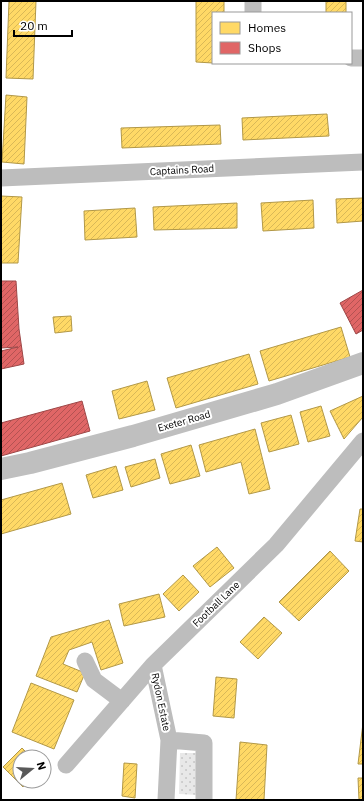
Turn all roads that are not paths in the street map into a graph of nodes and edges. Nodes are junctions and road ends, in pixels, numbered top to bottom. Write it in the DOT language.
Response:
graph roads {
  1 [pos="253,1"];
  2 [pos="253,12"];
  3 [pos="352,58"];
  4 [pos="363,58"];
  5 [pos="363,162"];
  6 [pos="1,178"];
  7 [pos="363,363"];
  8 [pos="363,442"];
  9 [pos="1,469"];
  10 [pos="84,661"];
  11 [pos="153,665"];
  12 [pos="122,701"];
  13 [pos="169,740"];
  14 [pos="66,765"];
  15 [pos="166,800"];
  16 [pos="204,800"];
  1 -- 2 [label="street"];
  3 -- 4 [label="street"];
  5 -- 6 [label="street, Captains Road"];
  7 -- 9 [label="main road, Exeter Road"];
  8 -- 11 [label="street, Football Lane"];
  10 -- 12 [label="street"];
  11 -- 12 [label="street, Football Lane"];
  11 -- 13 [label="street, Rydon Estate"];
  12 -- 14 [label="street, Football Lane"];
  13 -- 15 [label="street, Rydon Estate"];
  13 -- 16 [label="street, Rydon Estate"];
}
